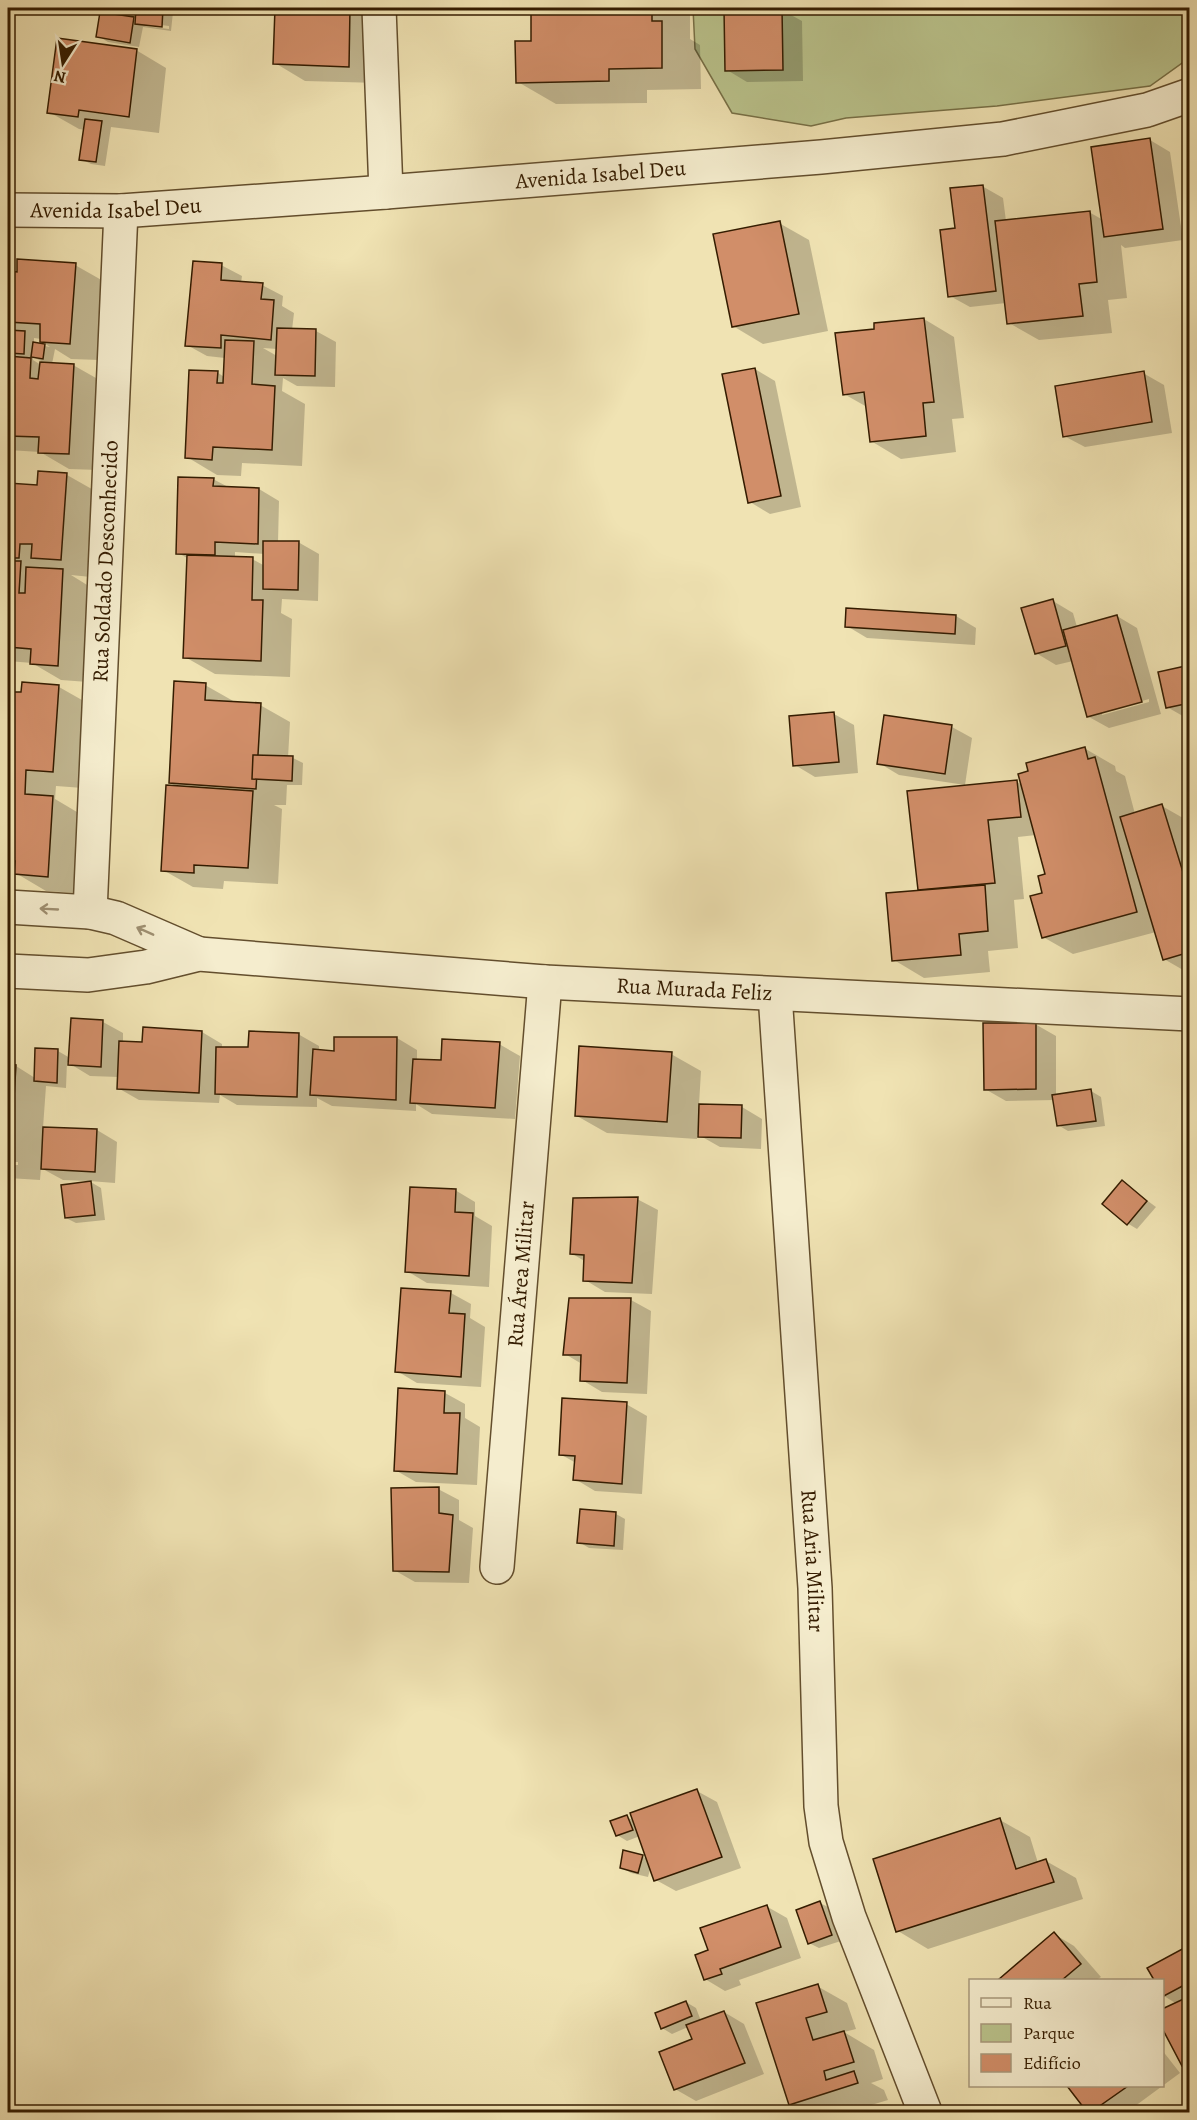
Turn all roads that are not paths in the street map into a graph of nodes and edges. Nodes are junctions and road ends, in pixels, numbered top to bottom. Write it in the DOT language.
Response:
graph roads {
  1 [pos="380,8"];
  2 [pos="1190,95"];
  3 [pos="386,192"];
  4 [pos="8,210"];
  5 [pos="121,211"];
  6 [pos="8,907"];
  7 [pos="90,912"];
  8 [pos="199,954"];
  9 [pos="8,971"];
  10 [pos="545,982"];
  11 [pos="775,994"];
  12 [pos="1190,1014"];
  13 [pos="497,1567"];
  14 [pos="925,2112"];
  1 -- 3 [label="street"];
  2 -- 3 [label="street, Avenida Isabel Deu"];
  3 -- 5 [label="street, Avenida Isabel Deu"];
  4 -- 5 [label="street, Avenida Isabel Deu"];
  5 -- 7 [label="street, Rua Soldado Desconhecido"];
  7 -- 6 [label="street, Rua Murada Feliz, one-way"];
  8 -- 7 [label="street, Rua Murada Feliz, one-way"];
  8 -- 9 [label="street, Rua Murada Feliz"];
  8 -- 10 [label="street, Rua Murada Feliz"];
  10 -- 11 [label="street, Rua Murada Feliz"];
  10 -- 13 [label="street, Rua Área Militar"];
  11 -- 12 [label="street, Rua Murada Feliz"];
  11 -- 14 [label="street, Rua Aria Militar"];
}
